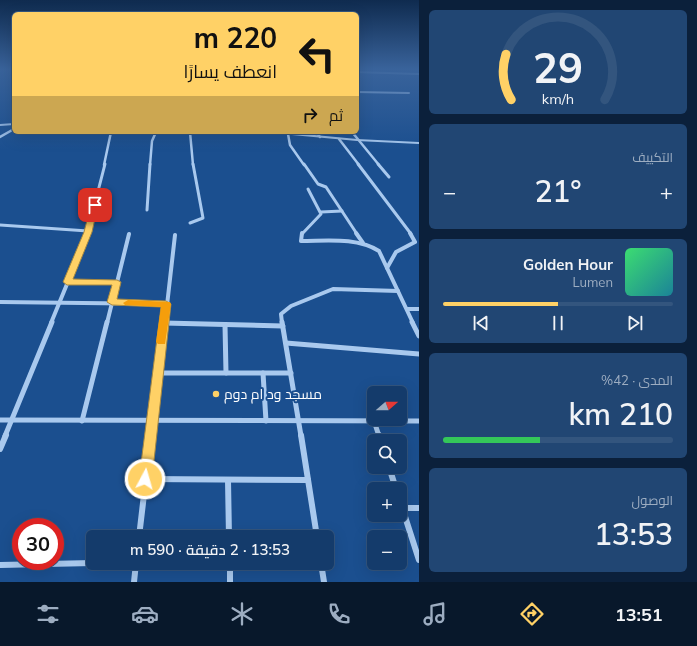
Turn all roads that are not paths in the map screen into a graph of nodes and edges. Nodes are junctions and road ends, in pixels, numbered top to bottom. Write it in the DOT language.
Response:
graph roads {
  1 [pos="12,124"];
  2 [pos="0,125"];
  3 [pos="12,130"];
  4 [pos="111,134"];
  5 [pos="155,134"];
  6 [pos="190,134"];
  7 [pos="288,134"];
  8 [pos="318,134"];
  9 [pos="353,134"];
  10 [pos="0,137"];
  11 [pos="320,137"];
  12 [pos="339,139"];
  13 [pos="357,140"];
  14 [pos="419,143"];
  15 [pos="389,177"];
  16 [pos="308,189"];
  17 [pos="147,210"];
  18 [pos="342,211"];
  19 [pos="321,212"];
  20 [pos="190,222"];
  21 [pos="0,225"];
  22 [pos="88,231"];
  23 [pos="129,234"];
  24 [pos="175,235"];
  25 [pos="363,243"];
  26 [pos="387,268"];
  27 [pos="67,282"];
  28 [pos="117,282"];
  29 [pos="398,291"];
  30 [pos="1,302"];
  31 [pos="59,302"];
  32 [pos="112,302"];
  33 [pos="166,304"];
  34 [pos="0,306"];
  35 [pos="407,309"];
  36 [pos="419,309"];
  37 [pos="164,323"];
  38 [pos="225,325"];
  39 [pos="283,326"];
  40 [pos="419,336"];
  41 [pos="286,343"];
  42 [pos="419,354"];
  43 [pos="158,373"];
  44 [pos="226,373"];
  45 [pos="263,373"];
  46 [pos="291,373"];
  47 [pos="0,420"];
  48 [pos="12,421"];
  49 [pos="82,421"];
  50 [pos="152,421"];
  51 [pos="266,421"];
  52 [pos="298,421"];
  53 [pos="367,421"];
  54 [pos="407,421"];
  55 [pos="419,421"];
  56 [pos="0,448"];
  57 [pos="145,479"];
  58 [pos="228,480"];
  59 [pos="308,480"];
  60 [pos="407,505"];
  61 [pos="419,508"];
  62 [pos="407,522"];
  63 [pos="140,530"];
  64 [pos="229,530"];
  65 [pos="316,530"];
  66 [pos="419,560"];
  67 [pos="86,563"];
  68 [pos="0,565"];
  69 [pos="135,570"];
  70 [pos="230,570"];
  71 [pos="322,570"];
  72 [pos="134,582"];
  73 [pos="230,582"];
  74 [pos="324,582"];
  1 -- 2 [label="street"];
  3 -- 10 [label="street"];
  4 -- 22 [label="street"];
  5 -- 17 [label="street"];
  6 -- 20 [label="street"];
  7 -- 11 [label="street"];
  7 -- 18 [label="street"];
  8 -- 11 [label="street"];
  9 -- 13 [label="street"];
  11 -- 12 [label="street"];
  12 -- 13 [label="street"];
  12 -- 26 [label="street"];
  13 -- 14 [label="street"];
  13 -- 15 [label="street"];
  16 -- 19 [label="street"];
  18 -- 19 [label="street"];
  18 -- 25 [label="street"];
  19 -- 25 [label="street"];
  21 -- 22 [label="street"];
  22 -- 27 [label="street"];
  23 -- 28 [label="street"];
  24 -- 33 [label="street"];
  25 -- 26 [label="street"];
  26 -- 29 [label="street"];
  27 -- 28 [label="street"];
  27 -- 31 [label="street"];
  28 -- 32 [label="street"];
  29 -- 35 [label="street"];
  29 -- 39 [label="street"];
  30 -- 31 [label="street"];
  30 -- 34 [label="street"];
  31 -- 32 [label="street"];
  31 -- 48 [label="street"];
  32 -- 33 [label="street"];
  32 -- 49 [label="street"];
  33 -- 37 [label="street"];
  35 -- 36 [label="street"];
  35 -- 40 [label="street"];
  37 -- 38 [label="street"];
  37 -- 43 [label="street"];
  38 -- 39 [label="street"];
  38 -- 44 [label="street"];
  39 -- 41 [label="street"];
  41 -- 42 [label="street"];
  41 -- 46 [label="street"];
  43 -- 44 [label="street"];
  43 -- 50 [label="street"];
  44 -- 45 [label="street"];
  45 -- 46 [label="street"];
  45 -- 51 [label="street"];
  46 -- 52 [label="street"];
  47 -- 48 [label="street"];
  48 -- 49 [label="street"];
  48 -- 56 [label="street"];
  49 -- 50 [label="street"];
  50 -- 51 [label="street"];
  50 -- 57 [label="street"];
  51 -- 52 [label="street"];
  52 -- 53 [label="street"];
  52 -- 59 [label="street"];
  54 -- 55 [label="street"];
  57 -- 58 [label="street"];
  57 -- 63 [label="street"];
  58 -- 59 [label="street"];
  58 -- 64 [label="street"];
  59 -- 65 [label="street"];
  60 -- 61 [label="street"];
  62 -- 66 [label="street"];
  67 -- 68 [label="street"];
  69 -- 72 [label="street"];
  70 -- 73 [label="street"];
  71 -- 74 [label="street"];
}
